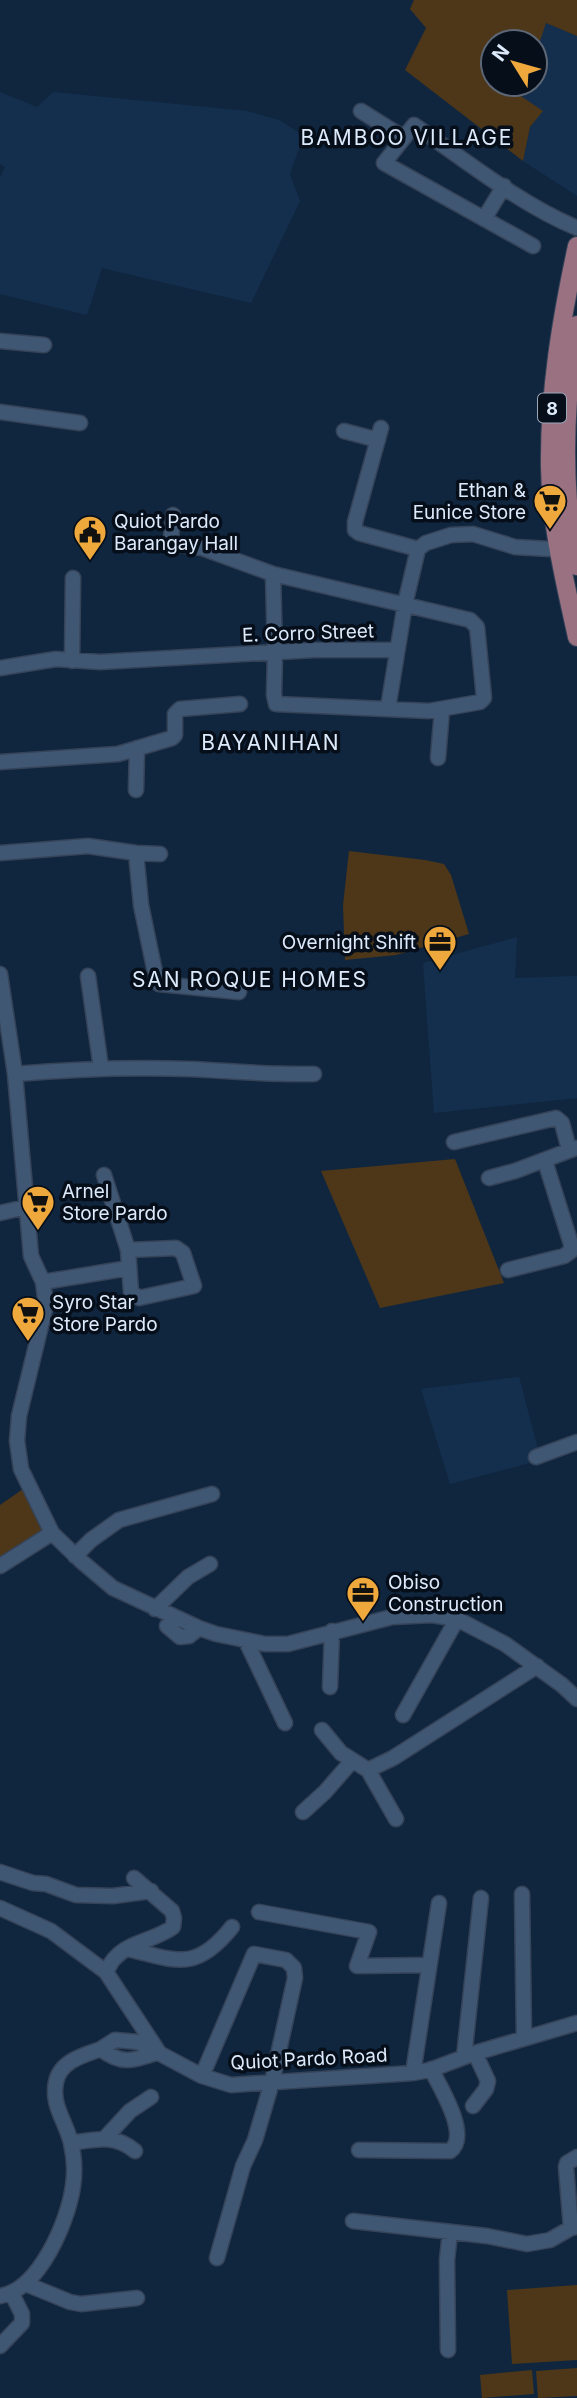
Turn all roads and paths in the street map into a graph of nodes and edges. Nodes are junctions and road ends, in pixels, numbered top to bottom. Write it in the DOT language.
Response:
graph roads {
  1 [pos="361,111"];
  2 [pos="404,138"];
  3 [pos="504,186"];
  4 [pos="484,219"];
  5 [pos="577,228"];
  6 [pos="533,246"];
  7 [pos="577,246"];
  8 [pos="577,325"];
  9 [pos="0,341"];
  10 [pos="44,345"];
  11 [pos="0,411"];
  12 [pos="80,423"];
  13 [pos="344,431"];
  14 [pos="572,467"];
  15 [pos="173,515"];
  16 [pos="418,549"];
  17 [pos="570,556"];
  18 [pos="273,574"];
  19 [pos="73,578"];
  20 [pos="405,604"];
  21 [pos="577,637"];
  22 [pos="397,650"];
  23 [pos="275,654"];
  24 [pos="72,661"];
  25 [pos="0,668"];
  26 [pos="240,704"];
  27 [pos="388,708"];
  28 [pos="442,710"];
  29 [pos="137,748"];
  30 [pos="438,758"];
  31 [pos="0,762"];
  32 [pos="136,790"];
  33 [pos="0,853"];
  34 [pos="136,853"];
  35 [pos="160,854"];
  36 [pos="0,974"];
  37 [pos="88,976"];
  38 [pos="239,992"];
  39 [pos="3,1018"];
  40 [pos="101,1068"];
  41 [pos="15,1074"];
  42 [pos="314,1074"];
  43 [pos="454,1142"];
  44 [pos="573,1149"];
  45 [pos="545,1161"];
  46 [pos="104,1175"];
  47 [pos="489,1178"];
  48 [pos="26,1207"];
  49 [pos="0,1213"];
  50 [pos="128,1250"];
  51 [pos="130,1268"];
  52 [pos="508,1270"];
  53 [pos="43,1282"];
  54 [pos="577,1442"];
  55 [pos="536,1457"];
  56 [pos="212,1494"];
  57 [pos="52,1533"];
  58 [pos="75,1556"];
  59 [pos="210,1564"];
  60 [pos="0,1566"];
  61 [pos="155,1609"];
  62 [pos="457,1619"];
  63 [pos="167,1626"];
  64 [pos="199,1628"];
  65 [pos="332,1631"];
  66 [pos="246,1641"];
  67 [pos="537,1666"];
  68 [pos="330,1687"];
  69 [pos="577,1699"];
  70 [pos="403,1715"];
  71 [pos="285,1723"];
  72 [pos="322,1730"];
  73 [pos="352,1761"];
  74 [pos="368,1770"];
  75 [pos="303,1812"];
  76 [pos="396,1819"];
  77 [pos="0,1872"];
  78 [pos="134,1878"];
  79 [pos="151,1891"];
  80 [pos="522,1894"];
  81 [pos="481,1898"];
  82 [pos="439,1903"];
  83 [pos="0,1908"];
  84 [pos="259,1912"];
  85 [pos="232,1927"];
  86 [pos="128,1949"];
  87 [pos="428,1965"];
  88 [pos="106,1972"];
  89 [pos="577,2023"];
  90 [pos="524,2038"];
  91 [pos="158,2054"];
  92 [pos="470,2055"];
  93 [pos="432,2069"];
  94 [pos="413,2073"];
  95 [pos="202,2076"];
  96 [pos="272,2082"];
  97 [pos="151,2097"];
  98 [pos="473,2106"];
  99 [pos="106,2137"];
  100 [pos="71,2143"];
  101 [pos="359,2150"];
  102 [pos="135,2151"];
  103 [pos="577,2157"];
  104 [pos="353,2221"];
  105 [pos="574,2227"];
  106 [pos="450,2232"];
  107 [pos="217,2258"];
  108 [pos="26,2284"];
  109 [pos="6,2295"];
  110 [pos="137,2298"];
  111 [pos="0,2346"];
  112 [pos="448,2350"];
  1 -- 2 [label="street"];
  2 -- 3 [label="street"];
  2 -- 4 [label="street"];
  3 -- 4 [label="street"];
  3 -- 5 [label="street"];
  4 -- 6 [label="street"];
  7 -- 17 [label="main road, 8"];
  8 -- 14 [label="main road, 8"];
  9 -- 10 [label="street"];
  11 -- 12 [label="street"];
  13 -- 16 [label="street"];
  14 -- 17 [label="main road, 8"];
  15 -- 18 [label="street"];
  16 -- 17 [label="street"];
  16 -- 20 [label="street, E. Corro Street"];
  17 -- 21 [label="main road, 8"];
  18 -- 20 [label="street"];
  18 -- 23 [label="street"];
  19 -- 24 [label="street"];
  20 -- 22 [label="street, E. Corro Street"];
  20 -- 28 [label="street"];
  22 -- 23 [label="street, E. Corro Street"];
  22 -- 27 [label="street"];
  23 -- 24 [label="street, E. Corro Street"];
  23 -- 27 [label="street"];
  24 -- 25 [label="street, E. Corro Street"];
  26 -- 29 [label="street"];
  27 -- 28 [label="street"];
  28 -- 30 [label="street"];
  29 -- 31 [label="street"];
  29 -- 32 [label="street"];
  33 -- 34 [label="street"];
  34 -- 35 [label="street"];
  34 -- 38 [label="street"];
  36 -- 39 [label="street"];
  37 -- 40 [label="street"];
  39 -- 41 [label="street"];
  40 -- 41 [label="street"];
  40 -- 42 [label="street"];
  41 -- 48 [label="street"];
  43 -- 44 [label="street"];
  44 -- 45 [label="street"];
  45 -- 47 [label="street"];
  45 -- 52 [label="street"];
  46 -- 50 [label="street"];
  48 -- 49 [label="street"];
  48 -- 53 [label="street"];
  50 -- 51 [label="street"];
  50 -- 51 [label="street"];
  51 -- 53 [label="street"];
  53 -- 57 [label="street"];
  54 -- 55 [label="street"];
  56 -- 58 [label="street"];
  57 -- 58 [label="street"];
  57 -- 60 [label="street"];
  58 -- 61 [label="street"];
  59 -- 61 [label="street"];
  61 -- 64 [label="street"];
  62 -- 65 [label="street"];
  62 -- 67 [label="street"];
  62 -- 70 [label="street"];
  63 -- 64 [label="street"];
  64 -- 66 [label="street"];
  65 -- 66 [label="street"];
  65 -- 68 [label="street"];
  66 -- 71 [label="street"];
  67 -- 69 [label="street"];
  67 -- 74 [label="street"];
  72 -- 73 [label="street"];
  73 -- 74 [label="street"];
  73 -- 75 [label="street"];
  74 -- 76 [label="street"];
  77 -- 79 [label="street"];
  78 -- 79 [label="street"];
  79 -- 86 [label="street"];
  80 -- 90 [label="street"];
  81 -- 92 [label="street"];
  82 -- 87 [label="street"];
  83 -- 88 [label="street"];
  84 -- 87 [label="street"];
  85 -- 86 [label="street"];
  86 -- 88 [label="street"];
  87 -- 94 [label="street"];
  88 -- 91 [label="street"];
  89 -- 90 [label="street, Quiot Pardo Road"];
  90 -- 92 [label="street, Quiot Pardo Road"];
  91 -- 95 [label="street, Quiot Pardo Road"];
  91 -- 100 [label="street"];
  92 -- 93 [label="street, Quiot Pardo Road"];
  92 -- 98 [label="street"];
  93 -- 94 [label="street, Quiot Pardo Road"];
  93 -- 101 [label="street"];
  94 -- 96 [label="street, Quiot Pardo Road"];
  95 -- 96 [label="street, Quiot Pardo Road"];
  95 -- 96 [label="street"];
  96 -- 107 [label="street"];
  97 -- 99 [label="street"];
  99 -- 100 [label="street"];
  99 -- 102 [label="street"];
  100 -- 108 [label="street"];
  103 -- 105 [label="street"];
  104 -- 106 [label="street"];
  105 -- 106 [label="street"];
  106 -- 112 [label="street"];
  108 -- 109 [label="street"];
  108 -- 110 [label="street"];
  109 -- 111 [label="street"];
}
